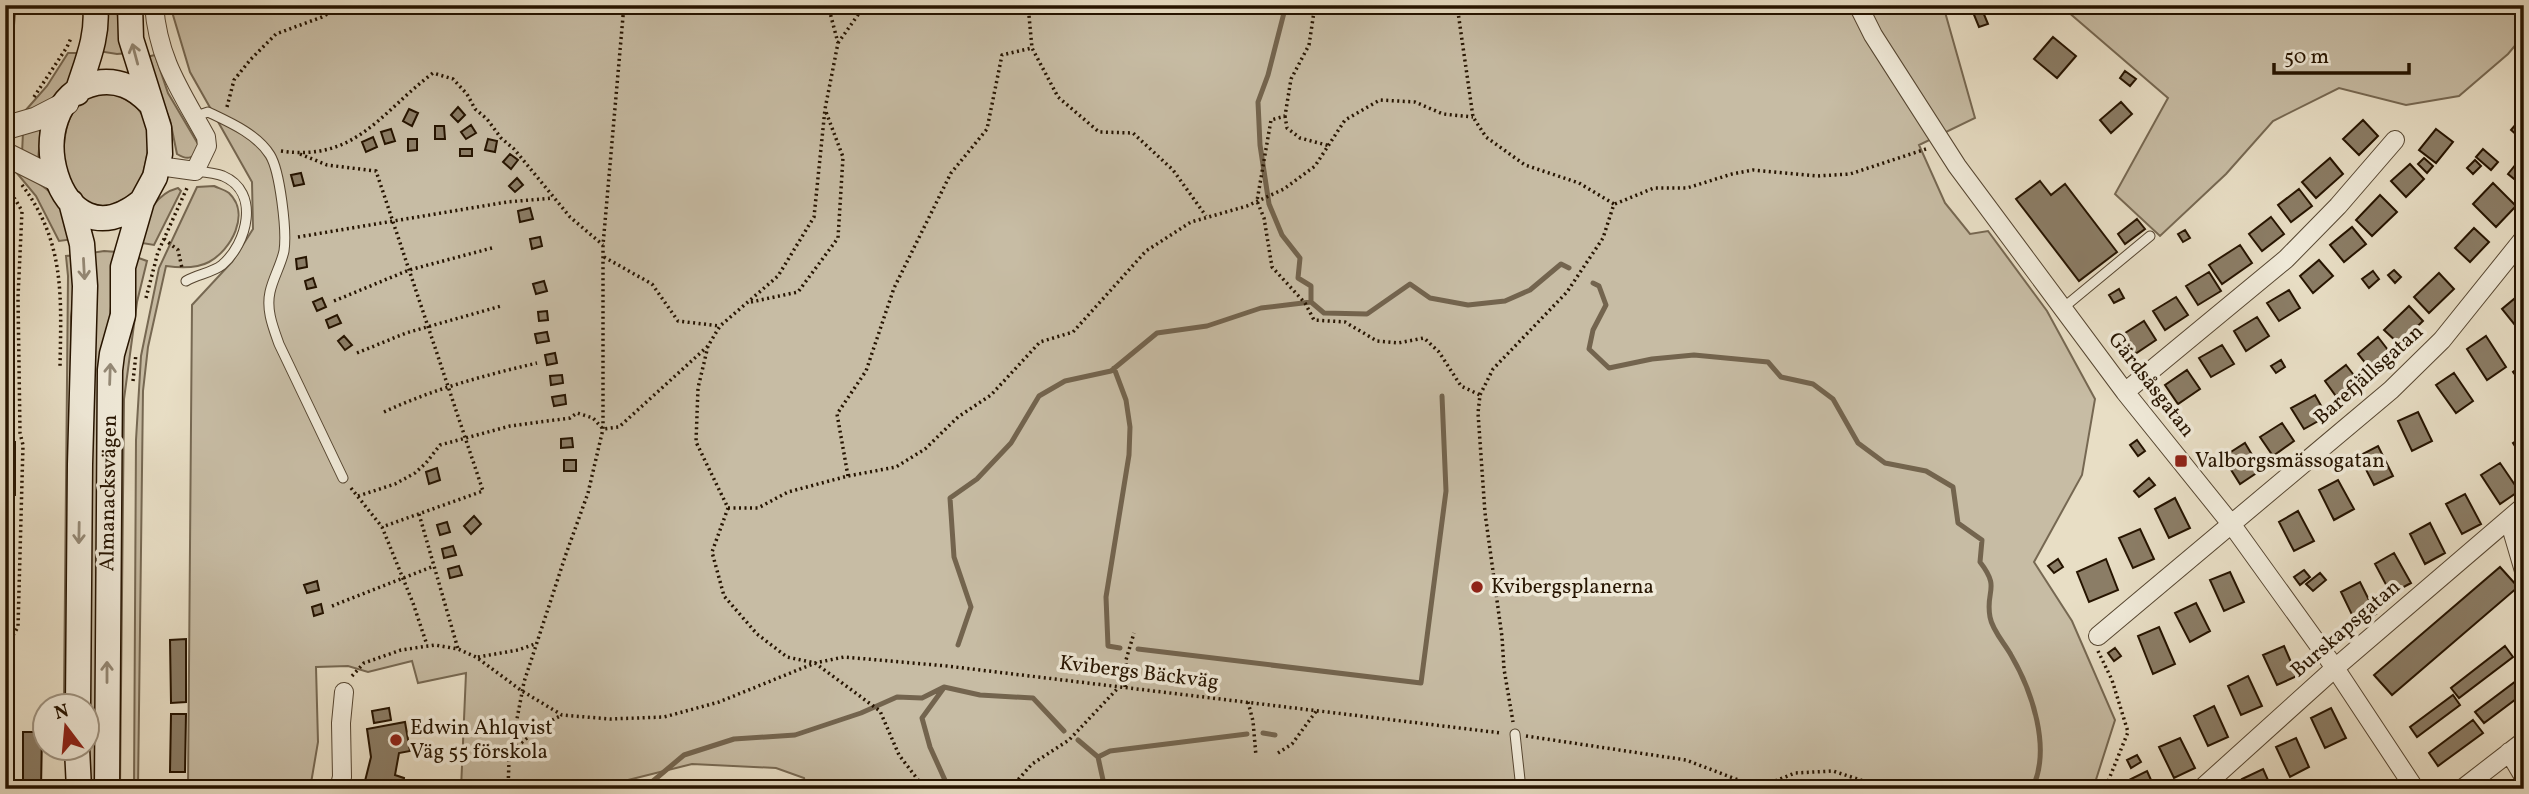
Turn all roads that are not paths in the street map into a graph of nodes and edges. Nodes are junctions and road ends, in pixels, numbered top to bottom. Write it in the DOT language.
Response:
graph roads {
  1 [pos="95,5"];
  2 [pos="130,5"];
  3 [pos="154,5"];
  4 [pos="1858,5"];
  5 [pos="72,98"];
  6 [pos="149,102"];
  7 [pos="193,117"];
  8 [pos="11,127"];
  9 [pos="2395,140"];
  10 [pos="10,156"];
  11 [pos="159,166"];
  12 [pos="195,171"];
  13 [pos="57,180"];
  14 [pos="142,201"];
  15 [pos="71,202"];
  16 [pos="2150,236"];
  17 [pos="2524,238"];
  18 [pos="186,281"];
  19 [pos="2063,307"];
  20 [pos="2125,392"];
  21 [pos="343,478"];
  22 [pos="2524,506"];
  23 [pos="2509,520"];
  24 [pos="2232,525"];
  25 [pos="2524,570"];
  26 [pos="2098,636"];
  27 [pos="2335,668"];
  28 [pos="78,692"];
  29 [pos="344,692"];
  30 [pos="1515,734"];
  31 [pos="2524,741"];
  32 [pos="2509,752"];
  33 [pos="78,762"];
  34 [pos="2524,777"];
  35 [pos="79,789"];
  36 [pos="107,789"];
  37 [pos="339,789"];
  38 [pos="1521,789"];
  39 [pos="2201,789"];
  40 [pos="2415,789"];
  41 [pos="2462,789"];
  1 -- 5 [label="main road, Almanacksvägen"];
  6 -- 2 [label="main road, Almanacksvägen, one-way"];
  3 -- 7 [label="street"];
  4 -- 19 [label="street, Gärdsåsgatan"];
  5 -- 6 [label="main road"];
  5 -- 8 [label="street"];
  5 -- 13 [label="main road, Almanacksvägen"];
  6 -- 11 [label="main road, Almanacksvägen"];
  7 -- 12 [label="street"];
  7 -- 21 [label="lane"];
  9 -- 20 [label="street"];
  10 -- 13 [label="street"];
  11 -- 12 [label="street"];
  11 -- 14 [label="main road, Almanacksvägen"];
  12 -- 18 [label="lane"];
  13 -- 15 [label="main road, Almanacksvägen"];
  14 -- 15 [label="main road, Almanacksvägen"];
  36 -- 14 [label="main road, Almanacksvägen, one-way"];
  15 -- 28 [label="main road, Almanacksvägen, one-way"];
  16 -- 19 [label="lane"];
  17 -- 24 [label="street, Barefjällsgatan"];
  19 -- 20 [label="street, Gärdsåsgatan"];
  20 -- 24 [label="street, Gärdsåsgatan"];
  22 -- 23 [label="street, Burskapsgatan"];
  23 -- 25 [label="street"];
  23 -- 27 [label="street, Burskapsgatan"];
  24 -- 26 [label="street, Barefjällsgatan"];
  24 -- 27 [label="street, Gärdsåsgatan"];
  27 -- 39 [label="street, Burskapsgatan"];
  27 -- 40 [label="street, Gärdsåsgatan"];
  29 -- 37 [label="street"];
  30 -- 38 [label="lane"];
  31 -- 32 [label="street"];
  32 -- 34 [label="street"];
  32 -- 41 [label="street"];
  33 -- 35 [label="main road"];
}
